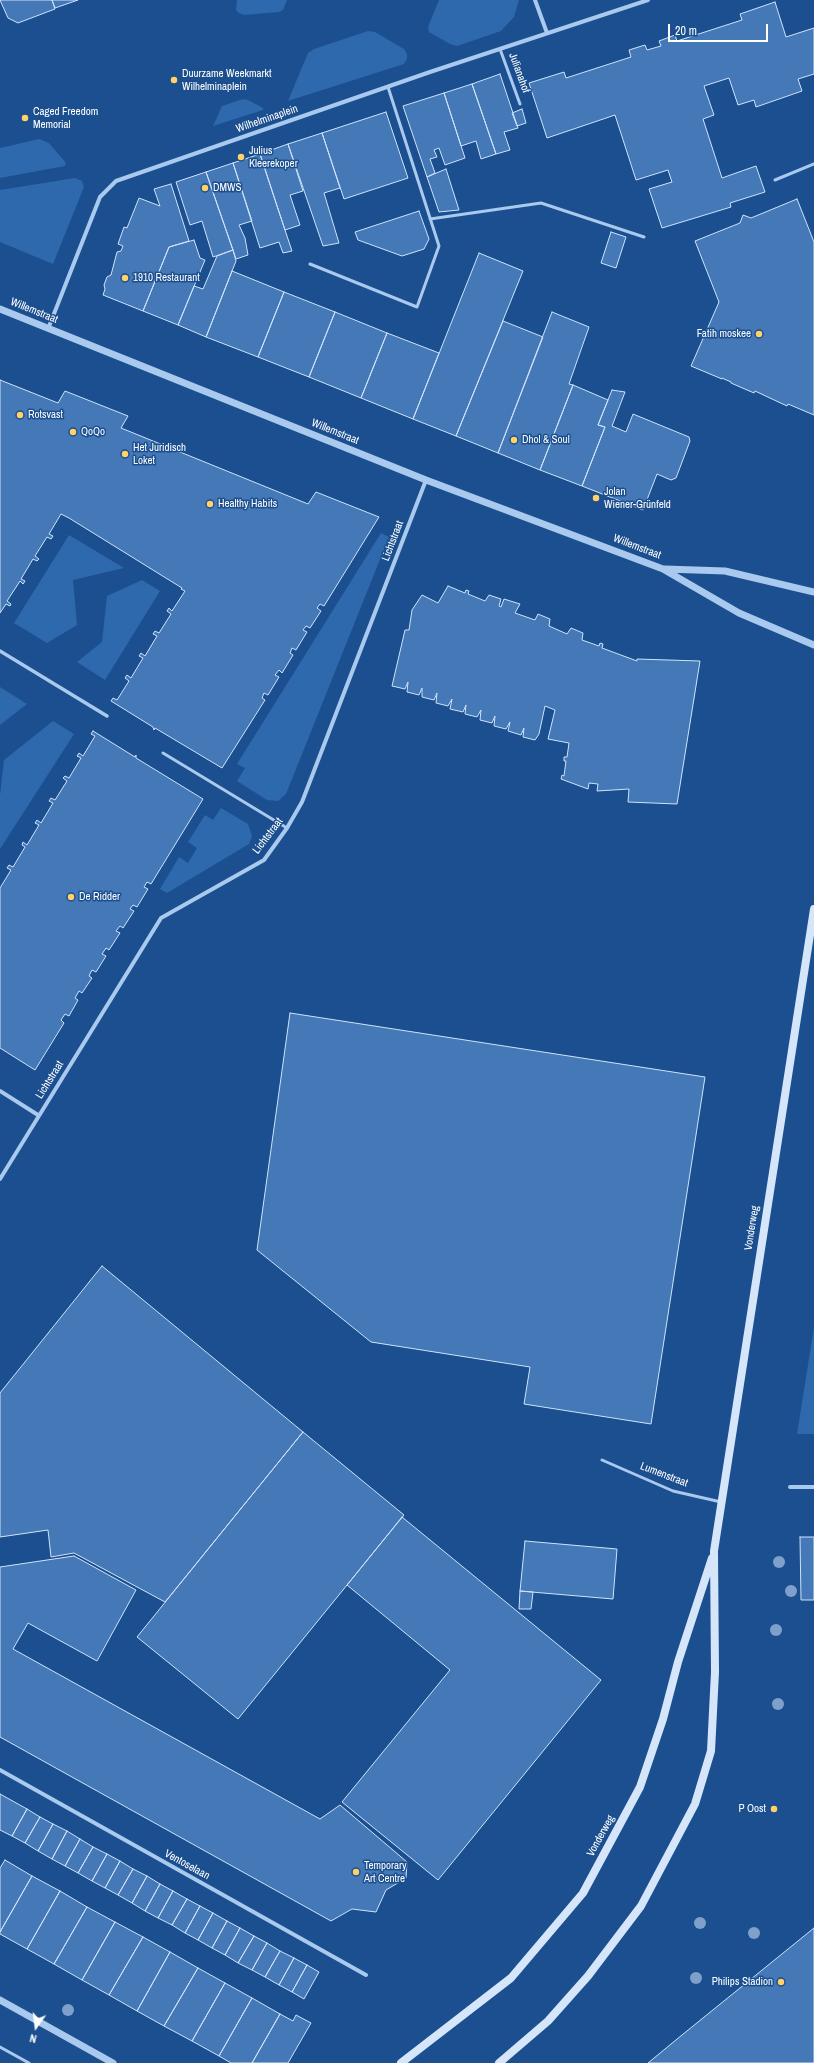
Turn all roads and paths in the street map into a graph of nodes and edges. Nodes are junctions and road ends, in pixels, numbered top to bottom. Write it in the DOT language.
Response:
graph roads {
  1 [pos="535,0"];
  2 [pos="648,0"];
  3 [pos="547,34"];
  4 [pos="500,49"];
  5 [pos="388,87"];
  6 [pos="520,104"];
  7 [pos="814,164"];
  8 [pos="775,180"];
  9 [pos="430,219"];
  10 [pos="644,236"];
  11 [pos="310,264"];
  12 [pos="0,309"];
  13 [pos="48,329"];
  14 [pos="426,480"];
  15 [pos="663,569"];
  16 [pos="814,592"];
  17 [pos="814,645"];
  18 [pos="0,651"];
  19 [pos="107,716"];
  20 [pos="163,752"];
  21 [pos="287,828"];
  22 [pos="814,909"];
  23 [pos="0,1091"];
  24 [pos="38,1115"];
  25 [pos="0,1179"];
  26 [pos="602,1460"];
  27 [pos="790,1487"];
  28 [pos="814,1487"];
  29 [pos="720,1502"];
  30 [pos="714,1551"];
  31 [pos="0,1770"];
  32 [pos="366,1975"];
  33 [pos="0,2000"];
  34 [pos="0,2046"];
  35 [pos="29,2063"];
  36 [pos="113,2063"];
  37 [pos="401,2063"];
  38 [pos="499,2063"];
  1 -- 3 [label="street"];
  2 -- 3 [label="street, Wilhelminaplein"];
  3 -- 4 [label="street, Wilhelminaplein"];
  4 -- 5 [label="street, Wilhelminaplein"];
  4 -- 6 [label="lane, Julianahof"];
  5 -- 9 [label="lane"];
  5 -- 13 [label="street, Wilhelminaplein"];
  7 -- 8 [label="lane"];
  9 -- 10 [label="lane"];
  9 -- 11 [label="lane"];
  12 -- 13 [label="street, Willemstraat"];
  13 -- 14 [label="street, Willemstraat"];
  14 -- 15 [label="street, Willemstraat"];
  14 -- 21 [label="street, Lichtstraat"];
  15 -- 16 [label="street, Willemstraat"];
  15 -- 17 [label="street, Willemstraat"];
  18 -- 19 [label="street"];
  20 -- 21 [label="lane"];
  21 -- 24 [label="street, Lichtstraat"];
  22 -- 29 [label="main road, Vonderweg"];
  23 -- 24 [label="street, Lichtstraat"];
  24 -- 25 [label="street"];
  26 -- 29 [label="lane, Lumenstraat"];
  27 -- 28 [label="street"];
  29 -- 30 [label="main road, Vonderweg"];
  30 -- 37 [label="main road, Vonderweg"];
  30 -- 38 [label="main road, Vonderweg"];
  31 -- 32 [label="street, Ventoselaan"];
  33 -- 36 [label="street"];
  34 -- 35 [label="lane"];
}
